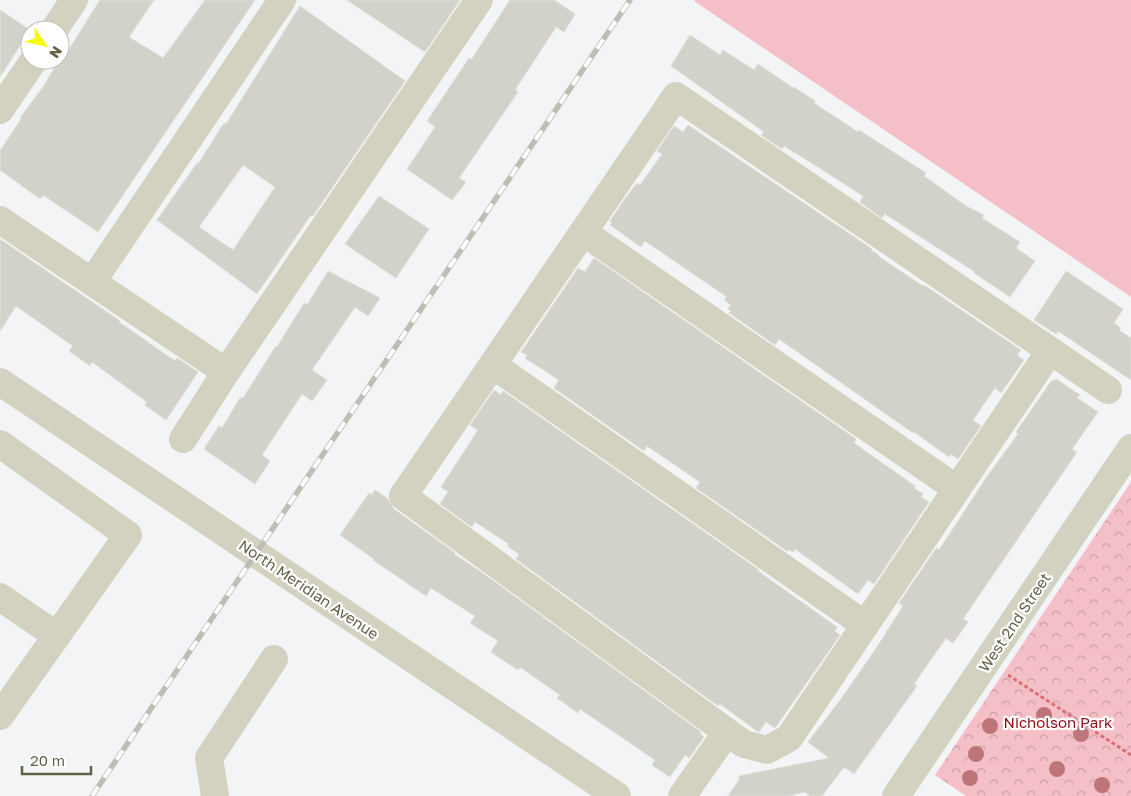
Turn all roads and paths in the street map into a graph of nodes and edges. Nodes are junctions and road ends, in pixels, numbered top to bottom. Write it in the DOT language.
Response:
graph roads {
  1 [pos="74,0"];
  2 [pos="282,0"];
  3 [pos="479,0"];
  4 [pos="61,20"];
  5 [pos="27,70"];
  6 [pos="0,110"];
  7 [pos="0,220"];
  8 [pos="583,232"];
  9 [pos="92,282"];
  10 [pos="1050,351"];
  11 [pos="493,365"];
  12 [pos="226,372"];
  13 [pos="0,382"];
  14 [pos="1108,390"];
  15 [pos="183,439"];
  16 [pos="0,444"];
  17 [pos="1131,448"];
  18 [pos="957,489"];
  19 [pos="0,597"];
  20 [pos="866,625"];
  21 [pos="57,636"];
  22 [pos="274,659"];
  23 [pos="1007,674"];
  24 [pos="0,716"];
  25 [pos="727,732"];
  26 [pos="1131,755"];
  27 [pos="215,796"];
  28 [pos="617,796"];
  29 [pos="682,796"];
  30 [pos="896,796"];
  1 -- 4 [label="street"];
  2 -- 9 [label="street"];
  3 -- 12 [label="street"];
  5 -- 6 [label="street"];
  7 -- 9 [label="street"];
  8 -- 10 [label="street"];
  8 -- 11 [label="street"];
  8 -- 18 [label="street"];
  9 -- 12 [label="street"];
  10 -- 14 [label="street"];
  10 -- 18 [label="street"];
  11 -- 20 [label="street"];
  11 -- 25 [label="street"];
  12 -- 15 [label="street"];
  13 -- 28 [label="street, North Meridian Avenue"];
  16 -- 21 [label="street"];
  17 -- 30 [label="street, West 2nd Street"];
  18 -- 20 [label="street"];
  19 -- 21 [label="street"];
  20 -- 25 [label="street"];
  21 -- 24 [label="street"];
  22 -- 27 [label="street"];
  23 -- 26 [label="path"];
  25 -- 29 [label="street"];
}
